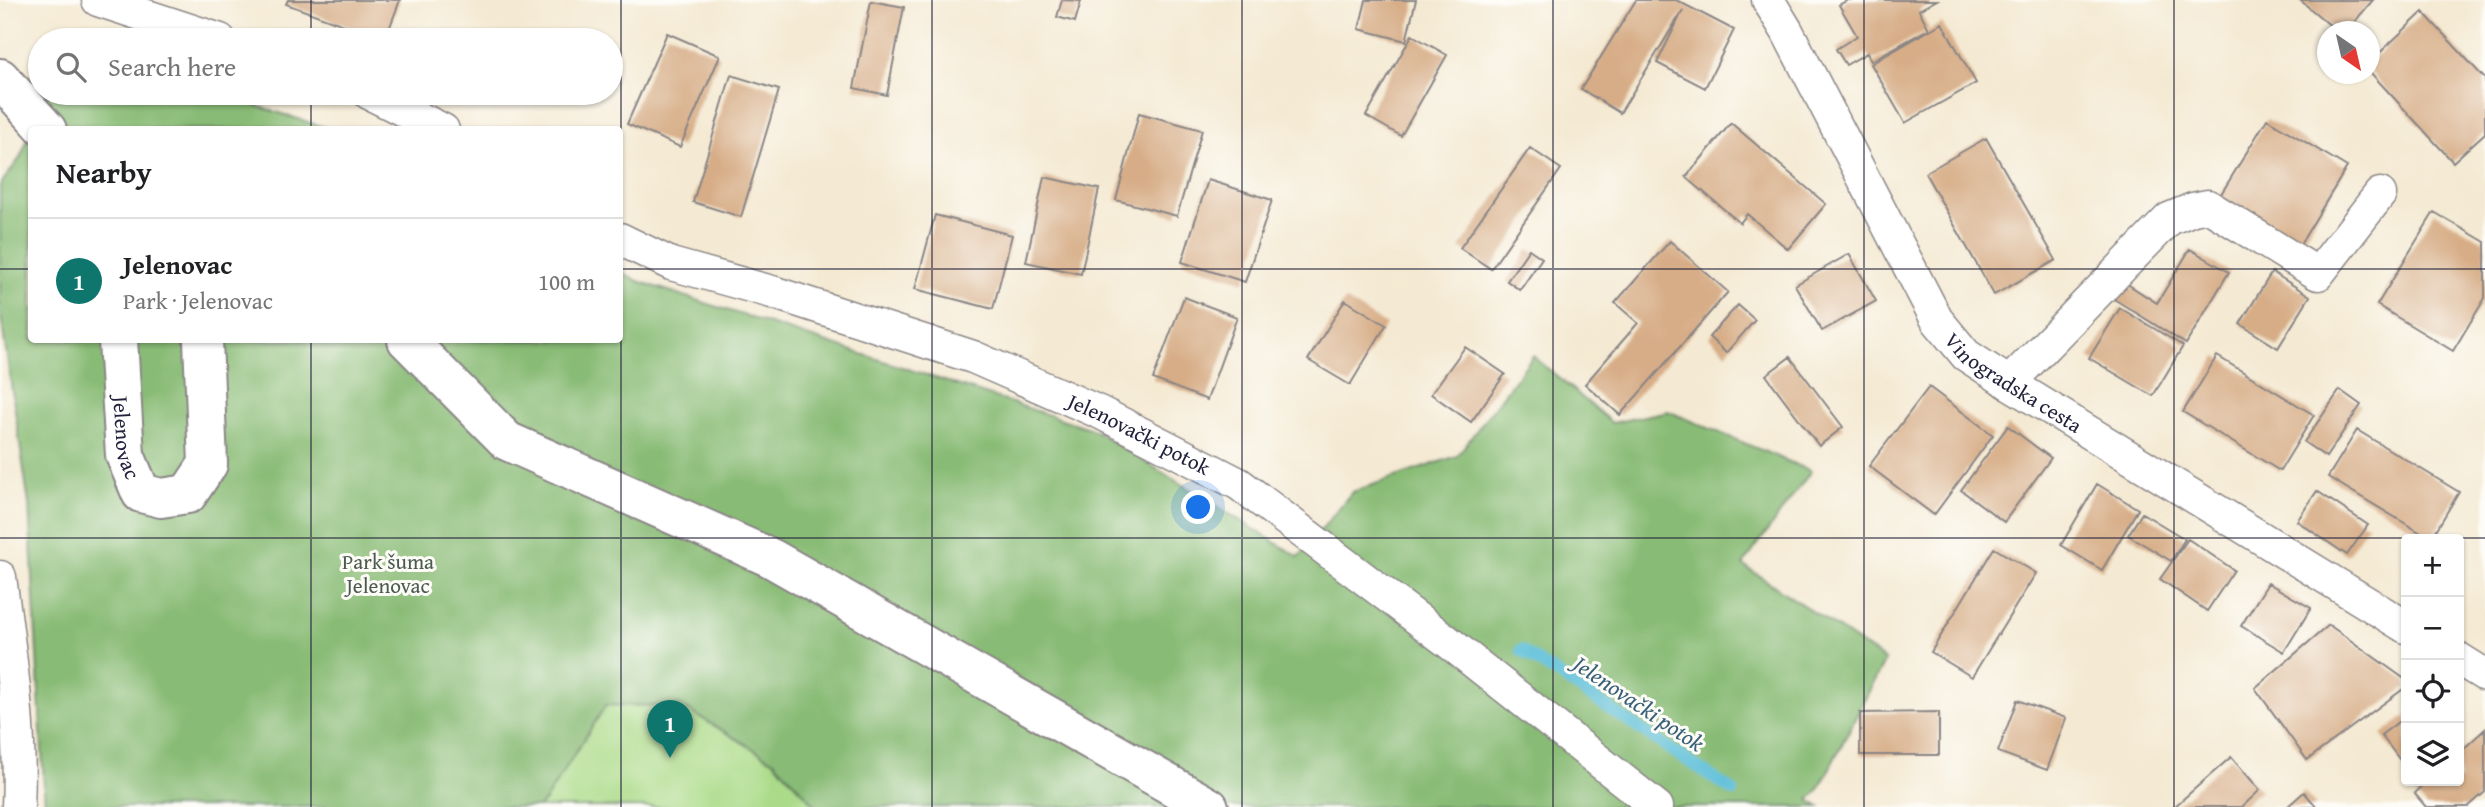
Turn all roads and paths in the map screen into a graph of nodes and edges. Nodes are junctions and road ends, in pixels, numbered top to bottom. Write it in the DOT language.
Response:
graph roads {
  1 [pos="98,0"];
  2 [pos="1768,0"];
  3 [pos="183,28"];
  4 [pos="0,78"];
  5 [pos="393,105"];
  6 [pos="43,126"];
  7 [pos="435,126"];
  8 [pos="2380,194"];
  9 [pos="623,240"];
  10 [pos="118,343"];
  11 [pos="203,343"];
  12 [pos="410,343"];
  13 [pos="2009,383"];
  14 [pos="0,577"];
  15 [pos="2401,624"];
  16 [pos="2461,660"];
  17 [pos="2485,675"];
  18 [pos="18,807"];
  19 [pos="1209,807"];
  20 [pos="1657,807"];
  1 -- 3 [label="street"];
  2 -- 13 [label="street, Vinogradska cesta"];
  4 -- 6 [label="street"];
  5 -- 7 [label="street"];
  8 -- 13 [label="street"];
  9 -- 20 [label="street, Jelenovački potok"];
  10 -- 11 [label="street, Jelenovac"];
  12 -- 19 [label="street"];
  13 -- 15 [label="street, Vinogradska cesta"];
  14 -- 18 [label="street"];
  16 -- 17 [label="street"];
}
